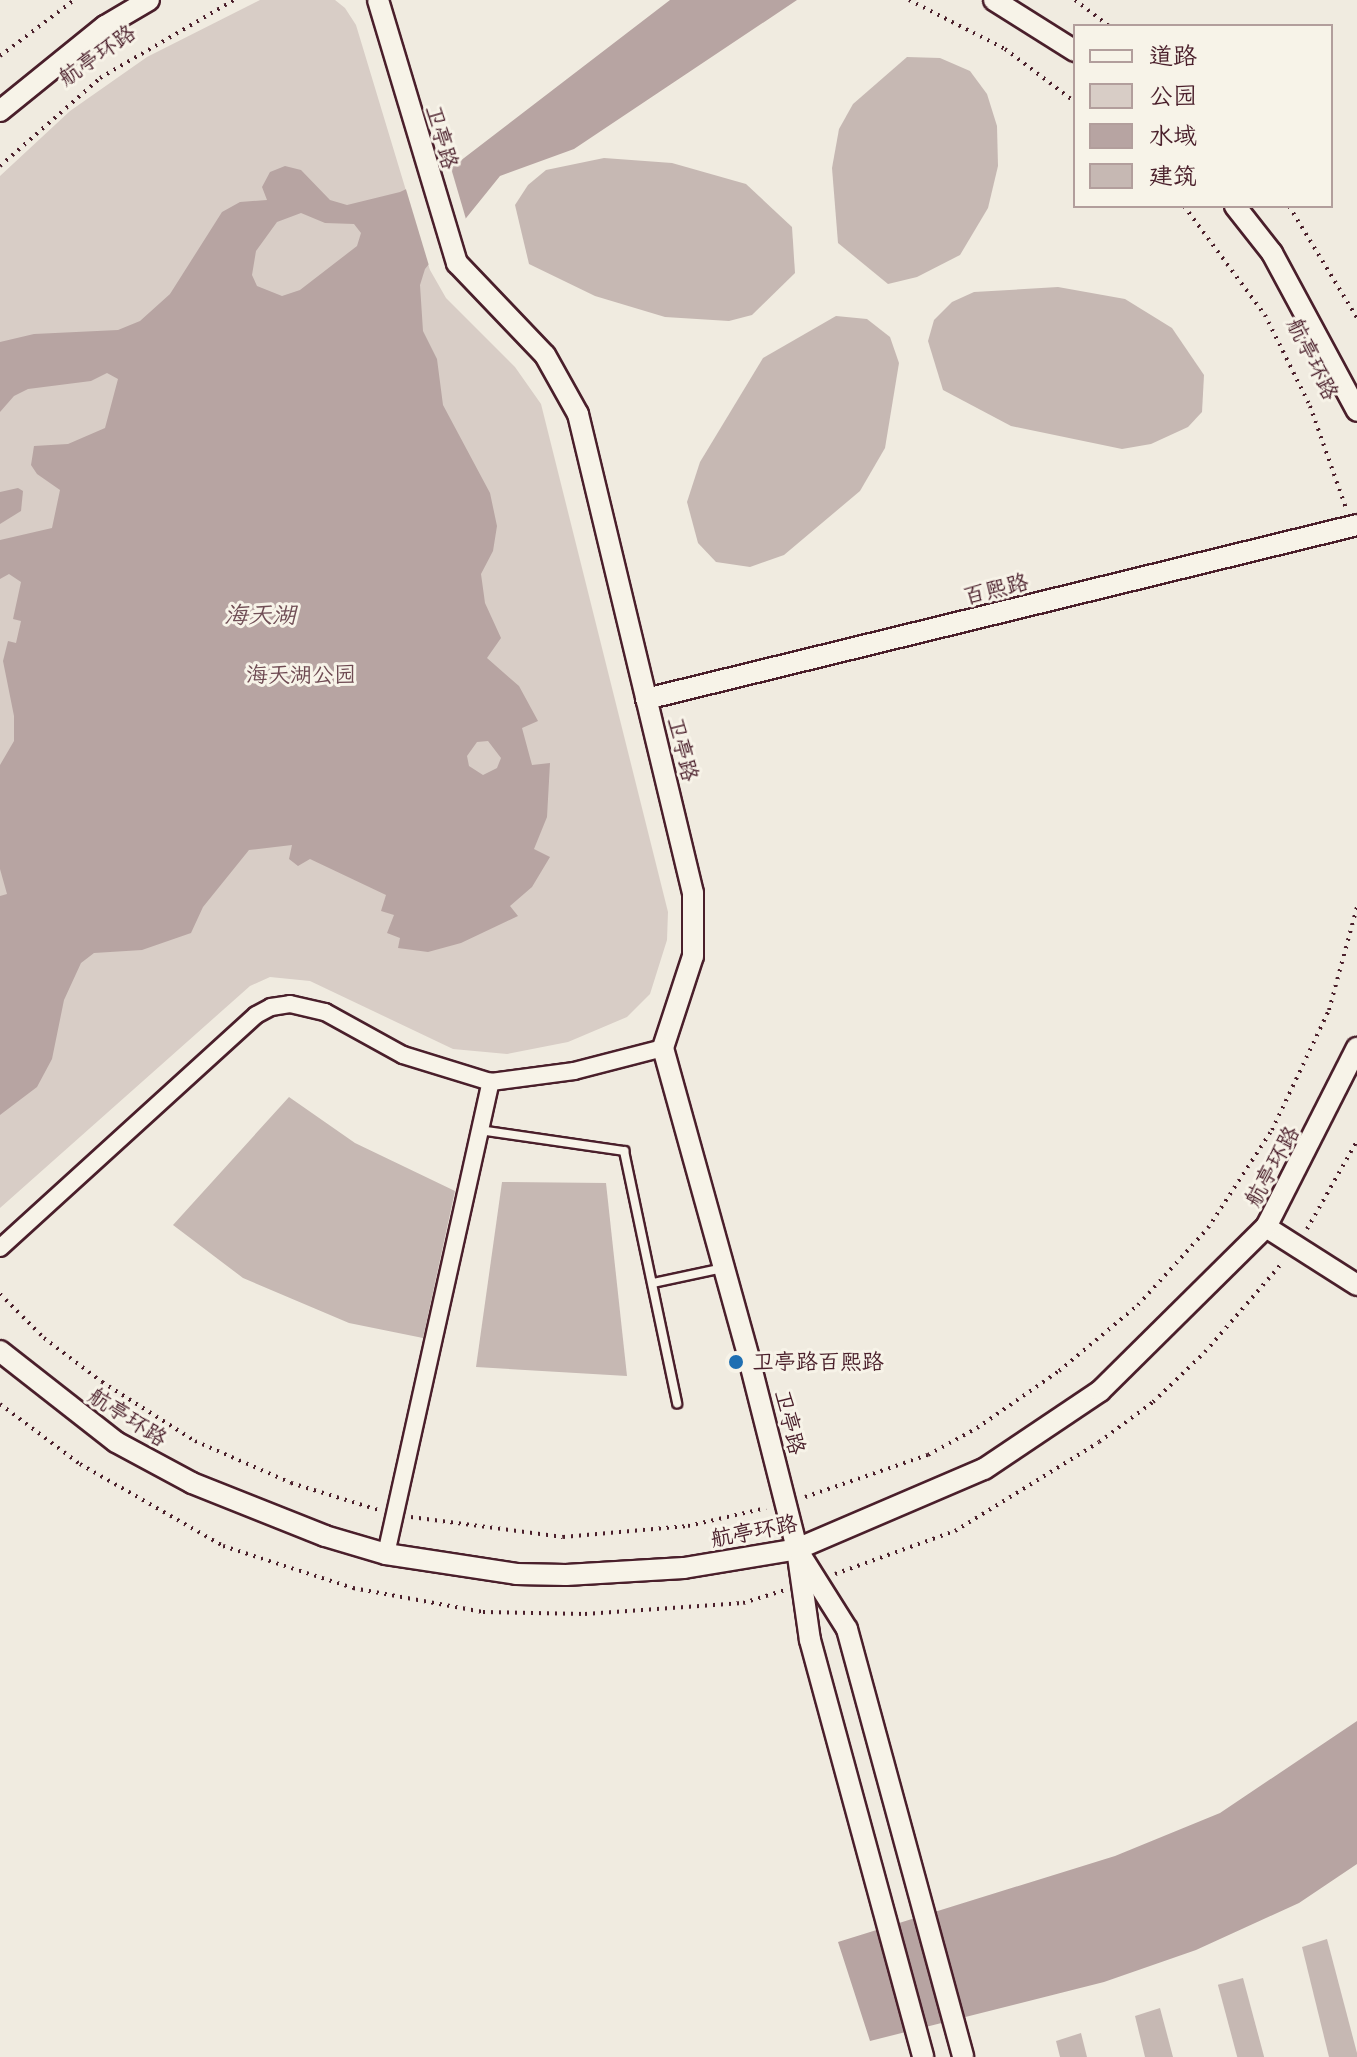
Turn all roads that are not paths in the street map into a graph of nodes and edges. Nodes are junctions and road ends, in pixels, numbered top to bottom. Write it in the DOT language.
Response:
graph roads {
  1 [pos="149,0"];
  2 [pos="378,0"];
  3 [pos="994,0"];
  4 [pos="1073,50"];
  5 [pos="0,111"];
  6 [pos="1237,208"];
  7 [pos="1357,411"];
  8 [pos="1354,526"];
  9 [pos="646,699"];
  10 [pos="663,1048"];
  11 [pos="1357,1048"];
  12 [pos="491,1082"];
  13 [pos="477,1130"];
  14 [pos="1266,1227"];
  15 [pos="0,1248"];
  16 [pos="723,1268"];
  17 [pos="653,1283"];
  18 [pos="1357,1285"];
  19 [pos="0,1351"];
  20 [pos="677,1403"];
  21 [pos="797,1549"];
  22 [pos="386,1554"];
  23 [pos="809,1583"];
  24 [pos="923,2057"];
  25 [pos="963,2057"];
  1 -- 5 [label="street, 航亭环路"];
  2 -- 9 [label="street, 卫亭路"];
  3 -- 4 [label="street"];
  6 -- 7 [label="street, 航亭环路"];
  8 -- 9 [label="street, 百熙路"];
  9 -- 10 [label="street, 卫亭路"];
  10 -- 12 [label="street"];
  10 -- 16 [label="street, 卫亭路"];
  11 -- 14 [label="street, 航亭环路"];
  12 -- 13 [label="street"];
  12 -- 15 [label="street"];
  13 -- 17 [label="lane"];
  13 -- 22 [label="street"];
  14 -- 18 [label="street"];
  14 -- 21 [label="street, 航亭环路"];
  16 -- 17 [label="lane"];
  16 -- 21 [label="street, 卫亭路"];
  17 -- 20 [label="lane"];
  19 -- 22 [label="street, 航亭环路"];
  21 -- 22 [label="street, 航亭环路"];
  21 -- 23 [label="street, 卫亭路"];
  23 -- 24 [label="street, 卫亭路"];
  23 -- 25 [label="street, 卫亭路"];
}
